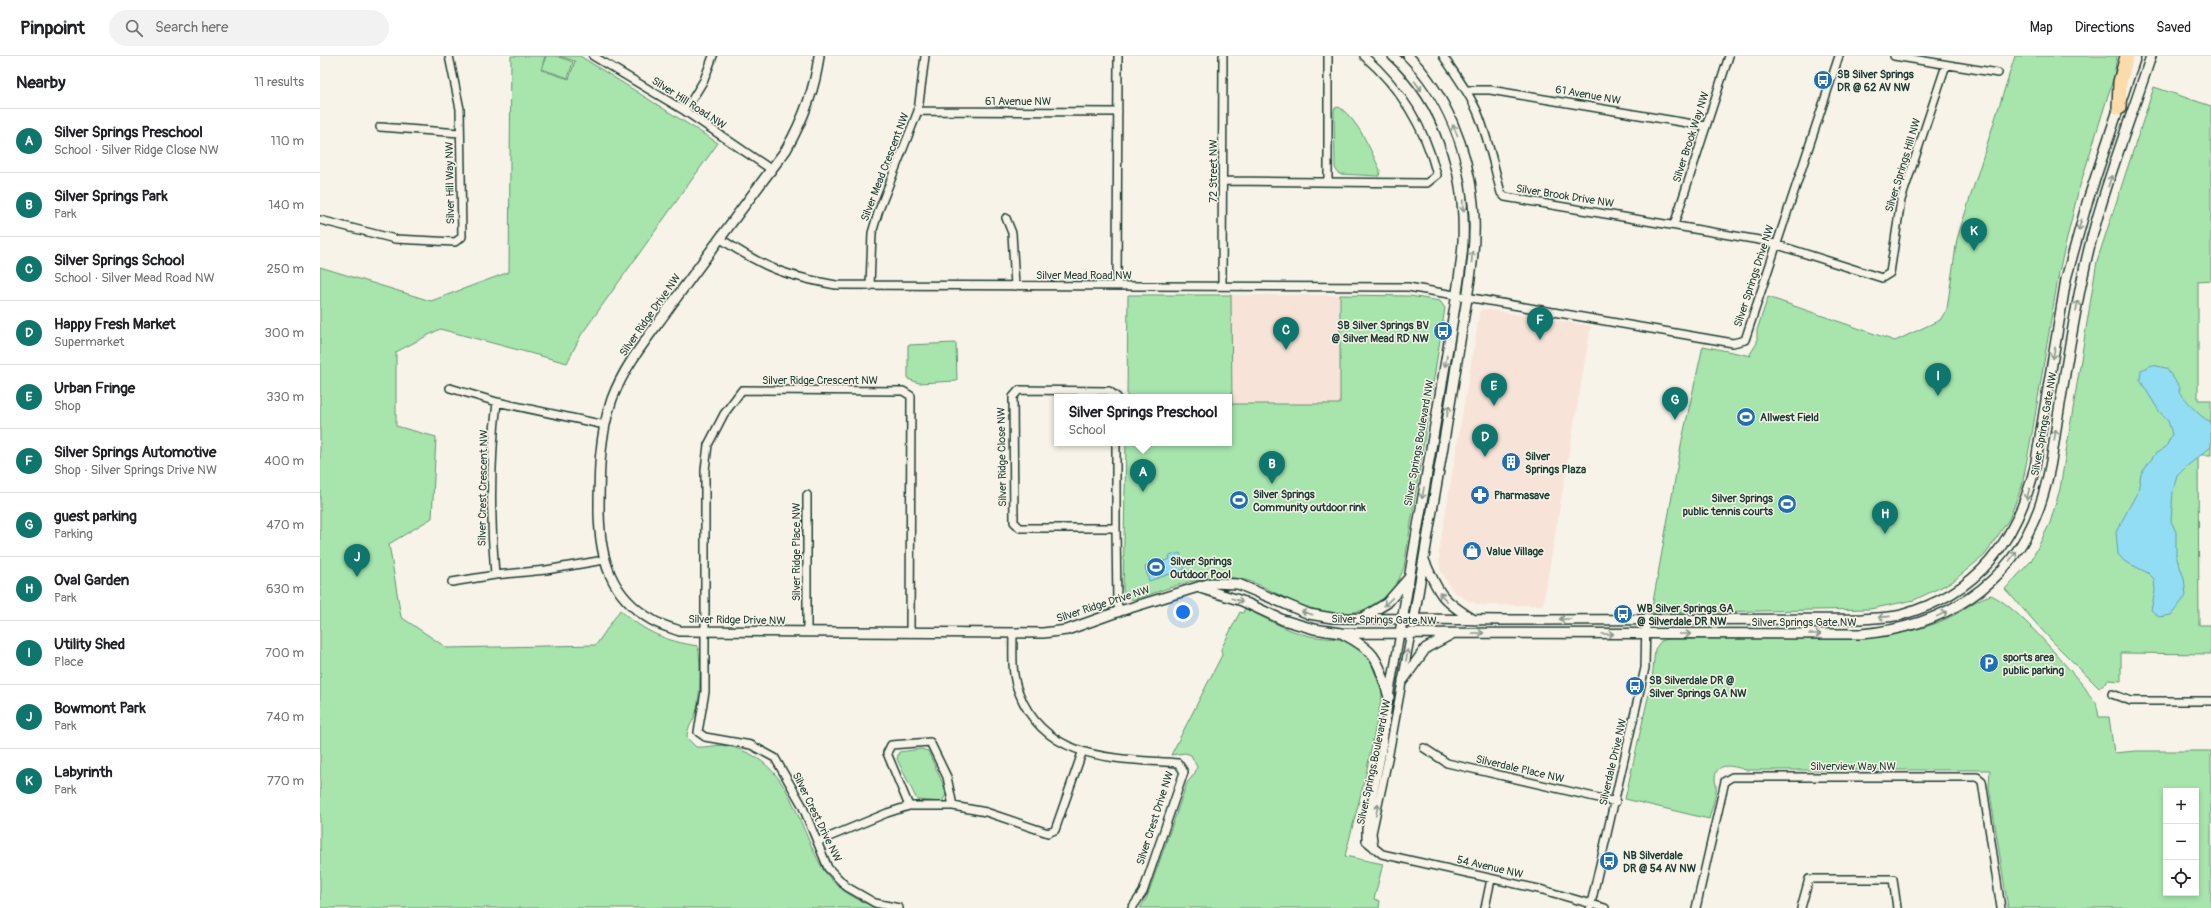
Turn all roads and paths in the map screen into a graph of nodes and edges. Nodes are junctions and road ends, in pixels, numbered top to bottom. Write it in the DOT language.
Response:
graph roads {
  1 [pos="449,56"];
  2 [pos="593,56"];
  3 [pos="713,56"];
  4 [pos="819,56"];
  5 [pos="925,56"];
  6 [pos="1118,56"];
  7 [pos="1223,56"];
  8 [pos="1328,56"];
  9 [pos="1364,56"];
  10 [pos="1393,56"];
  11 [pos="1408,56"];
  12 [pos="1443,56"];
  13 [pos="1729,56"];
  14 [pos="1838,56"];
  15 [pos="1894,56"];
  16 [pos="2127,56"];
  17 [pos="2136,56"];
  18 [pos="2151,56"];
  19 [pos="1946,65"];
  20 [pos="1998,73"];
  21 [pos="1466,90"];
  22 [pos="2119,108"];
  23 [pos="685,111"];
  24 [pos="918,111"];
  25 [pos="1118,112"];
  26 [pos="1705,126"];
  27 [pos="380,127"];
  28 [pos="460,133"];
  29 [pos="772,170"];
  30 [pos="1224,181"];
  31 [pos="1328,182"];
  32 [pos="1006,218"];
  33 [pos="320,220"];
  34 [pos="1674,225"];
  35 [pos="721,239"];
  36 [pos="1776,244"];
  37 [pos="870,286"];
  38 [pos="1014,286"];
  39 [pos="1118,286"];
  40 [pos="1222,286"];
  41 [pos="1456,294"];
  42 [pos="1466,296"];
  43 [pos="450,388"];
  44 [pos="1113,394"];
  45 [pos="497,402"];
  46 [pos="605,425"];
  47 [pos="1116,446"];
  48 [pos="807,495"];
  49 [pos="1116,528"];
  50 [pos="604,560"];
  51 [pos="1423,560"];
  52 [pos="495,575"];
  53 [pos="1409,578"];
  54 [pos="452,582"];
  55 [pos="1200,588"];
  56 [pos="1120,611"];
  57 [pos="1360,619"];
  58 [pos="1402,619"];
  59 [pos="1646,619"];
  60 [pos="1413,620"];
  61 [pos="1474,620"];
  62 [pos="807,632"];
  63 [pos="704,633"];
  64 [pos="910,633"];
  65 [pos="1013,633"];
  66 [pos="1341,633"];
  67 [pos="1400,633"];
  68 [pos="1411,633"];
  69 [pos="1452,633"];
  70 [pos="1646,634"];
  71 [pos="1403,680"];
  72 [pos="2112,694"];
  73 [pos="1389,697"];
  74 [pos="2211,701"];
  75 [pos="1424,748"];
  76 [pos="1082,753"];
  77 [pos="1616,802"];
  78 [pos="909,806"];
  79 [pos="954,806"];
  80 [pos="817,842"];
  81 [pos="1373,847"];
  82 [pos="1491,879"];
  83 [pos="1591,906"];
  84 [pos="899,908"];
  85 [pos="1132,908"];
  86 [pos="1485,908"];
  87 [pos="1605,908"];
  88 [pos="1696,908"];
  89 [pos="1801,908"];
  90 [pos="1897,908"];
  91 [pos="2001,908"];
  1 -- 28 [label="street, Silver Hill Way NW"];
  2 -- 23 [label="street, Silver Hill Road NW"];
  3 -- 23 [label="street"];
  4 -- 29 [label="street, Silver Ridge Drive NW"];
  5 -- 24 [label="street, Silver Mead Crescent NW"];
  6 -- 25 [label="street"];
  7 -- 30 [label="street, 72 Street NW"];
  8 -- 31 [label="street"];
  9 -- 31 [label="street"];
  10 -- 41 [label="street, Silver Springs Boulevard NW, one-way"];
  42 -- 11 [label="street, Silver Springs Boulevard NW, one-way"];
  12 -- 21 [label="street, Silver Brook Drive NW"];
  13 -- 26 [label="street, Silver Brook Way NW"];
  14 -- 36 [label="street, Silver Springs Drive NW"];
  15 -- 19 [label="street"];
  16 -- 22 [label="highway"];
  17 -- 22 [label="street, Silver Springs Gate NW"];
  70 -- 18 [label="street, Silver Springs Gate NW, one-way"];
  19 -- 20 [label="street"];
  19 -- 36 [label="street, Silver Springs Hill NW"];
  21 -- 26 [label="street, 61 Avenue NW"];
  21 -- 34 [label="street, Silver Brook Drive NW"];
  22 -- 59 [label="street, Silver Springs Gate NW, one-way"];
  23 -- 29 [label="street, Silver Hill Road NW"];
  24 -- 25 [label="street, 61 Avenue NW"];
  24 -- 37 [label="street, Silver Mead Crescent NW"];
  25 -- 39 [label="street"];
  26 -- 34 [label="street, Silver Brook Way NW"];
  27 -- 28 [label="street"];
  28 -- 33 [label="street, Silver Hill Way NW"];
  29 -- 35 [label="street, Silver Ridge Drive NW"];
  30 -- 31 [label="street"];
  30 -- 40 [label="street, 72 Street NW"];
  32 -- 38 [label="street"];
  34 -- 36 [label="street, Silver Brook Drive NW"];
  35 -- 37 [label="street, Silver Mead Road NW"];
  35 -- 46 [label="street, Silver Ridge Drive NW"];
  36 -- 42 [label="street, Silver Springs Drive NW"];
  37 -- 38 [label="street, Silver Mead Road NW"];
  38 -- 39 [label="street, Silver Mead Road NW"];
  39 -- 40 [label="street, Silver Mead Road NW"];
  40 -- 41 [label="street, Silver Mead Road NW"];
  41 -- 42 [label="street, Silver Springs Drive NW"];
  41 -- 53 [label="street, Silver Springs Boulevard NW, one-way"];
  51 -- 42 [label="street, Silver Springs Boulevard NW, one-way"];
  43 -- 45 [label="street"];
  44 -- 49 [label="street, Silver Ridge Close NW"];
  45 -- 46 [label="street"];
  45 -- 52 [label="street, Silver Crest Crescent NW"];
  46 -- 50 [label="street, Silver Ridge Drive NW"];
  47 -- 49 [label="street"];
  48 -- 62 [label="street, Silver Ridge Place NW"];
  49 -- 56 [label="street"];
  50 -- 52 [label="street"];
  50 -- 63 [label="street, Silver Ridge Drive NW"];
  51 -- 60 [label="street, Silver Springs Boulevard NW"];
  61 -- 51 [label="street, one-way"];
  52 -- 54 [label="street"];
  53 -- 57 [label="street, one-way"];
  53 -- 58 [label="street, Silver Springs Boulevard NW"];
  55 -- 56 [label="street, Silver Ridge Drive NW"];
  57 -- 55 [label="street, Silver Springs Gate NW, one-way"];
  55 -- 66 [label="street, Silver Springs Gate NW, one-way"];
  56 -- 65 [label="street, Silver Ridge Drive NW"];
  57 -- 58 [label="street, Silver Springs Gate NW"];
  58 -- 60 [label="street, Silver Springs Gate NW"];
  58 -- 67 [label="street, Silver Springs Boulevard NW"];
  59 -- 61 [label="street, Silver Springs Gate NW, one-way"];
  59 -- 70 [label="street, Silverdale Drive NW"];
  60 -- 61 [label="street, Silver Springs Gate NW"];
  60 -- 68 [label="street, Silver Springs Boulevard NW"];
  62 -- 63 [label="street, Silver Ridge Drive NW"];
  62 -- 64 [label="street, Silver Ridge Drive NW"];
  63 -- 64 [label="street, Silver Ridge Crescent NW"];
  63 -- 80 [label="street, Silver Crest Drive NW"];
  64 -- 65 [label="street, Silver Ridge Drive NW"];
  65 -- 76 [label="street, Silver Crest Drive NW"];
  66 -- 67 [label="street, Silver Springs Gate NW"];
  66 -- 73 [label="street"];
  67 -- 68 [label="street, Silver Springs Gate NW"];
  67 -- 73 [label="street, Silver Springs Boulevard NW"];
  68 -- 69 [label="street, Silver Springs Gate NW"];
  71 -- 68 [label="street, Silver Springs Boulevard NW, one-way"];
  69 -- 70 [label="street, Silver Springs Gate NW, one-way"];
  69 -- 71 [label="street"];
  70 -- 77 [label="street, Silverdale Drive NW"];
  81 -- 71 [label="street, Silver Springs Boulevard NW, one-way"];
  72 -- 74 [label="street"];
  73 -- 81 [label="street, Silver Springs Boulevard NW"];
  75 -- 77 [label="street, Silverdale Place NW"];
  76 -- 79 [label="street"];
  76 -- 85 [label="street, Silver Crest Drive NW"];
  77 -- 83 [label="street, Silverdale Drive NW"];
  78 -- 79 [label="street"];
  78 -- 79 [label="street"];
  78 -- 80 [label="street"];
  80 -- 84 [label="street, Silver Crest Drive NW"];
  81 -- 82 [label="street, 54 Avenue NW"];
  82 -- 83 [label="street, 54 Avenue NW"];
  82 -- 86 [label="street"];
  83 -- 87 [label="street, 54 Avenue NW"];
  88 -- 91 [label="street, Silverview Way NW"];
  89 -- 90 [label="street"];
}
